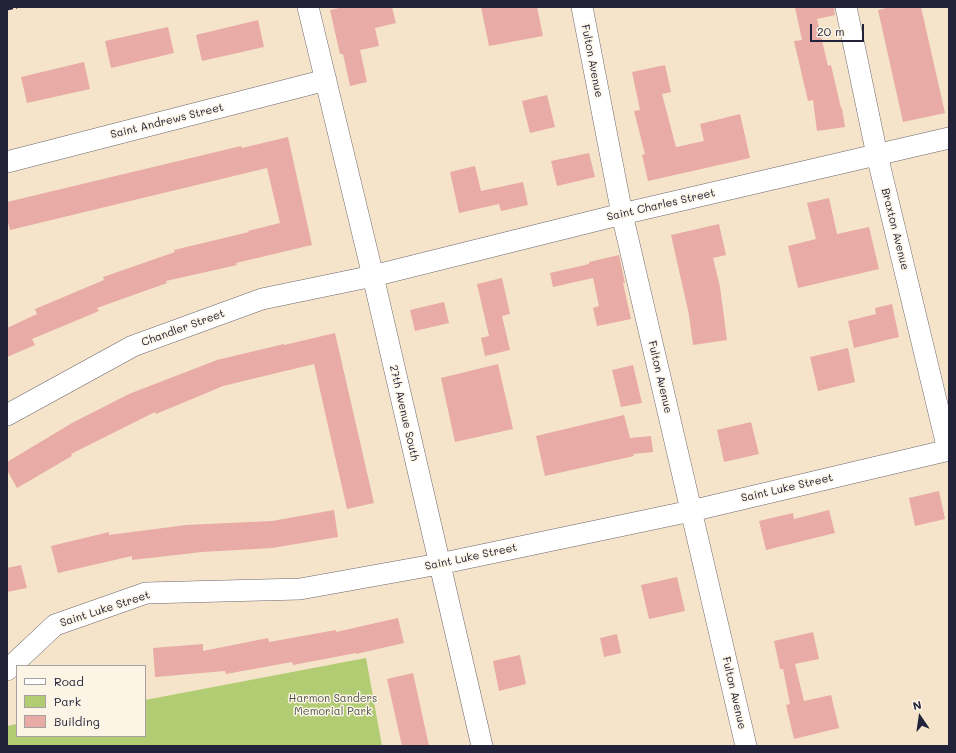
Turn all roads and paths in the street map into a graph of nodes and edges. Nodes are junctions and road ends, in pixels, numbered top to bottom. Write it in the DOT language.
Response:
graph roads {
  1 [pos="308,7"];
  2 [pos="582,7"];
  3 [pos="846,7"];
  4 [pos="326,80"];
  5 [pos="949,138"];
  6 [pos="877,155"];
  7 [pos="7,162"];
  8 [pos="622,214"];
  9 [pos="373,276"];
  10 [pos="7,415"];
  11 [pos="949,450"];
  12 [pos="691,511"];
  13 [pos="439,564"];
  14 [pos="7,670"];
  15 [pos="482,746"];
  16 [pos="746,746"];
  1 -- 4 [label="street, 27th Avenue South"];
  2 -- 8 [label="street, Fulton Avenue"];
  3 -- 6 [label="street, Braxton Avenue"];
  4 -- 7 [label="street, Saint Andrews Street"];
  4 -- 9 [label="street, 27th Avenue South"];
  5 -- 6 [label="street, Saint Charles Street"];
  6 -- 8 [label="street, Saint Charles Street"];
  6 -- 11 [label="street, Braxton Avenue"];
  8 -- 9 [label="street, Saint Charles Street"];
  8 -- 12 [label="street, Fulton Avenue"];
  9 -- 10 [label="street, Chandler Street"];
  9 -- 13 [label="street, 27th Avenue South"];
  11 -- 12 [label="street, Saint Luke Street"];
  12 -- 13 [label="street, Saint Luke Street"];
  12 -- 16 [label="street, Fulton Avenue"];
  13 -- 14 [label="street, Saint Luke Street"];
  13 -- 15 [label="street, 27th Avenue South"];
}
